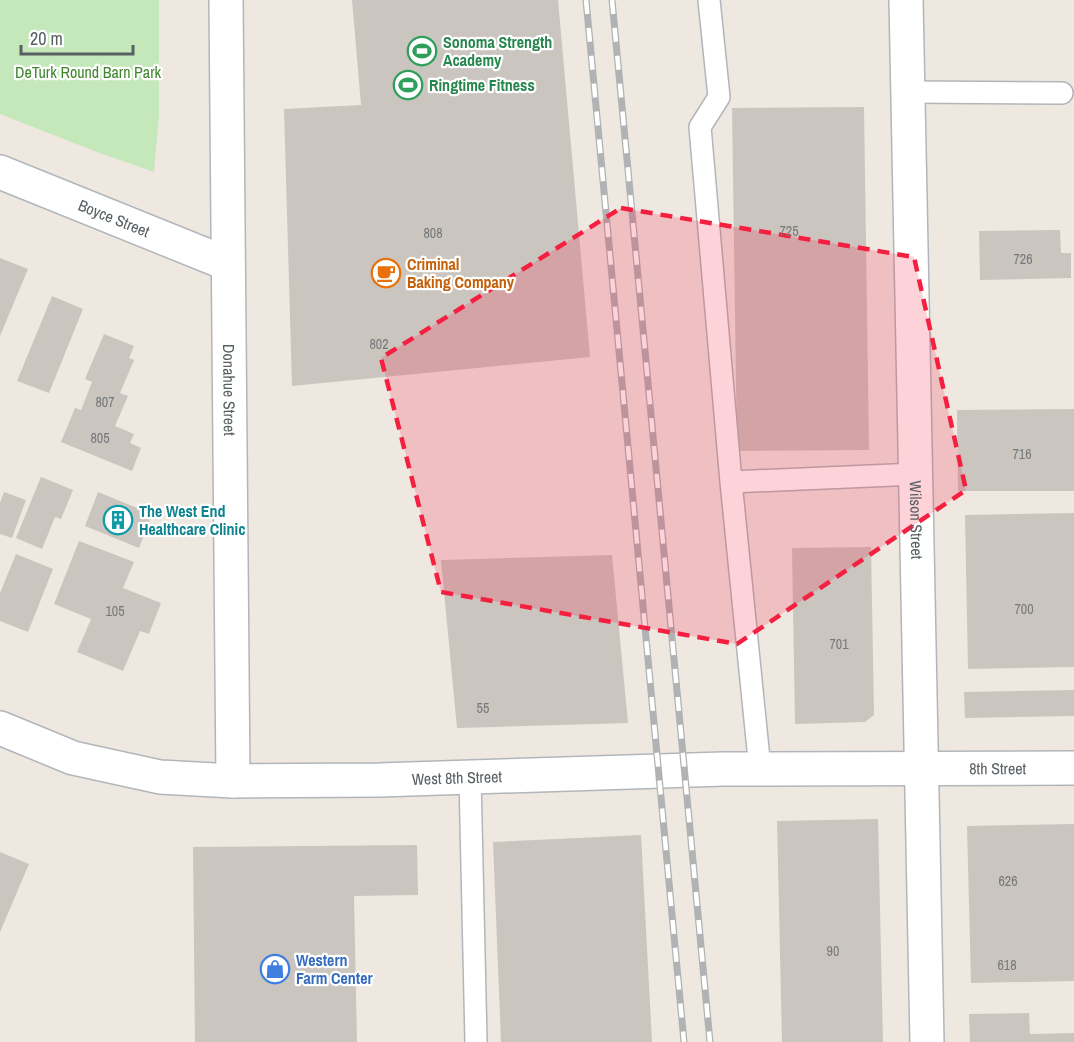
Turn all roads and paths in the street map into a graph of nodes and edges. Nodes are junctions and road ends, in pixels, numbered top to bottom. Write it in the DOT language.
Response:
graph roads {
  1 [pos="226,0"];
  2 [pos="709,0"];
  3 [pos="906,0"];
  4 [pos="908,92"];
  5 [pos="1062,93"];
  6 [pos="0,172"];
  7 [pos="228,264"];
  8 [pos="916,474"];
  9 [pos="731,482"];
  10 [pos="0,728"];
  11 [pos="1074,768"];
  12 [pos="760,769"];
  13 [pos="922,770"];
  14 [pos="470,777"];
  15 [pos="232,781"];
  16 [pos="476,1042"];
  17 [pos="927,1042"];
  1 -- 7 [label="street, Donahue Street"];
  2 -- 9 [label="lane"];
  3 -- 4 [label="street, Wilson Street"];
  4 -- 5 [label="lane"];
  4 -- 8 [label="street, Wilson Street"];
  6 -- 7 [label="street, Boyce Street"];
  7 -- 15 [label="street, Donahue Street"];
  8 -- 9 [label="lane"];
  8 -- 13 [label="street, Wilson Street"];
  9 -- 12 [label="lane"];
  10 -- 15 [label="street, West 8th Street"];
  11 -- 13 [label="street, 8th Street"];
  12 -- 13 [label="street, West 8th Street"];
  12 -- 14 [label="street, West 8th Street"];
  13 -- 17 [label="street, Wilson Street"];
  14 -- 15 [label="street, West 8th Street"];
  14 -- 16 [label="lane"];
}
